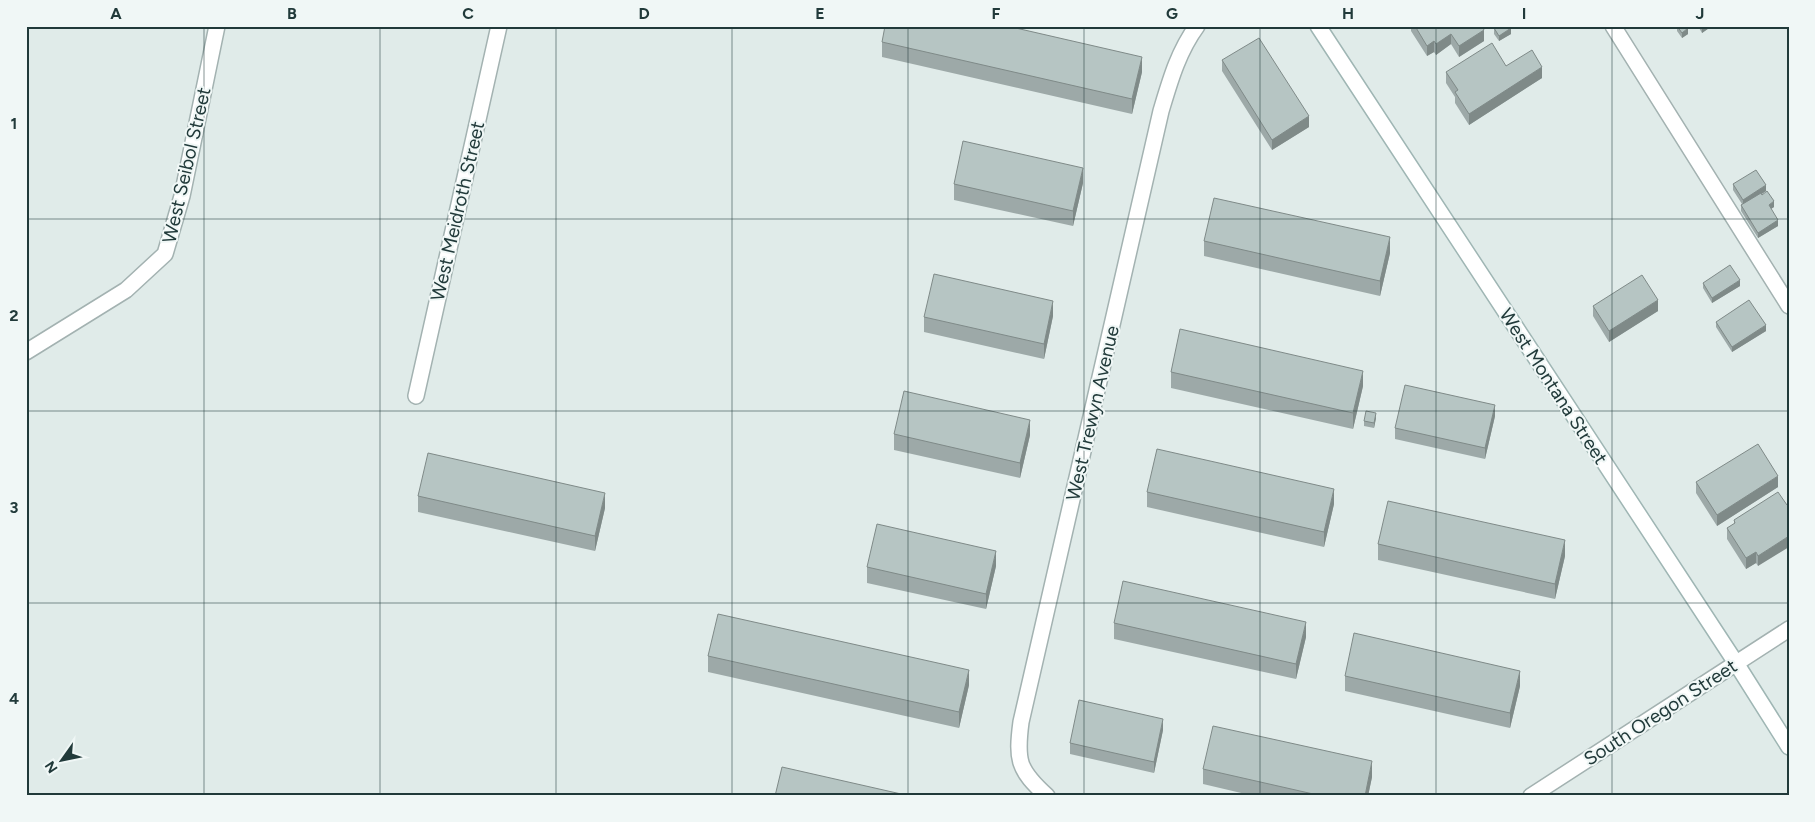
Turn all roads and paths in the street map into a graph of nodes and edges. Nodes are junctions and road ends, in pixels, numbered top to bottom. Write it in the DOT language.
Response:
graph roads {
  1 [pos="217,26"];
  2 [pos="499,26"];
  3 [pos="1196,26"];
  4 [pos="1318,26"];
  5 [pos="1613,26"];
  6 [pos="1789,306"];
  7 [pos="26,352"];
  8 [pos="416,396"];
  9 [pos="1789,629"];
  10 [pos="1736,663"];
  11 [pos="1789,748"];
  12 [pos="1535,795"];
  13 [pos="1048,796"];
  1 -- 7 [label="street, West Seibol Street"];
  2 -- 8 [label="street, West Meidroth Street"];
  3 -- 13 [label="street, West Trewyn Avenue"];
  4 -- 10 [label="street, West Montana Street"];
  5 -- 6 [label="street"];
  9 -- 10 [label="street, South Oregon Street"];
  10 -- 11 [label="street, West Montana Street"];
  10 -- 12 [label="street, South Oregon Street"];
}
